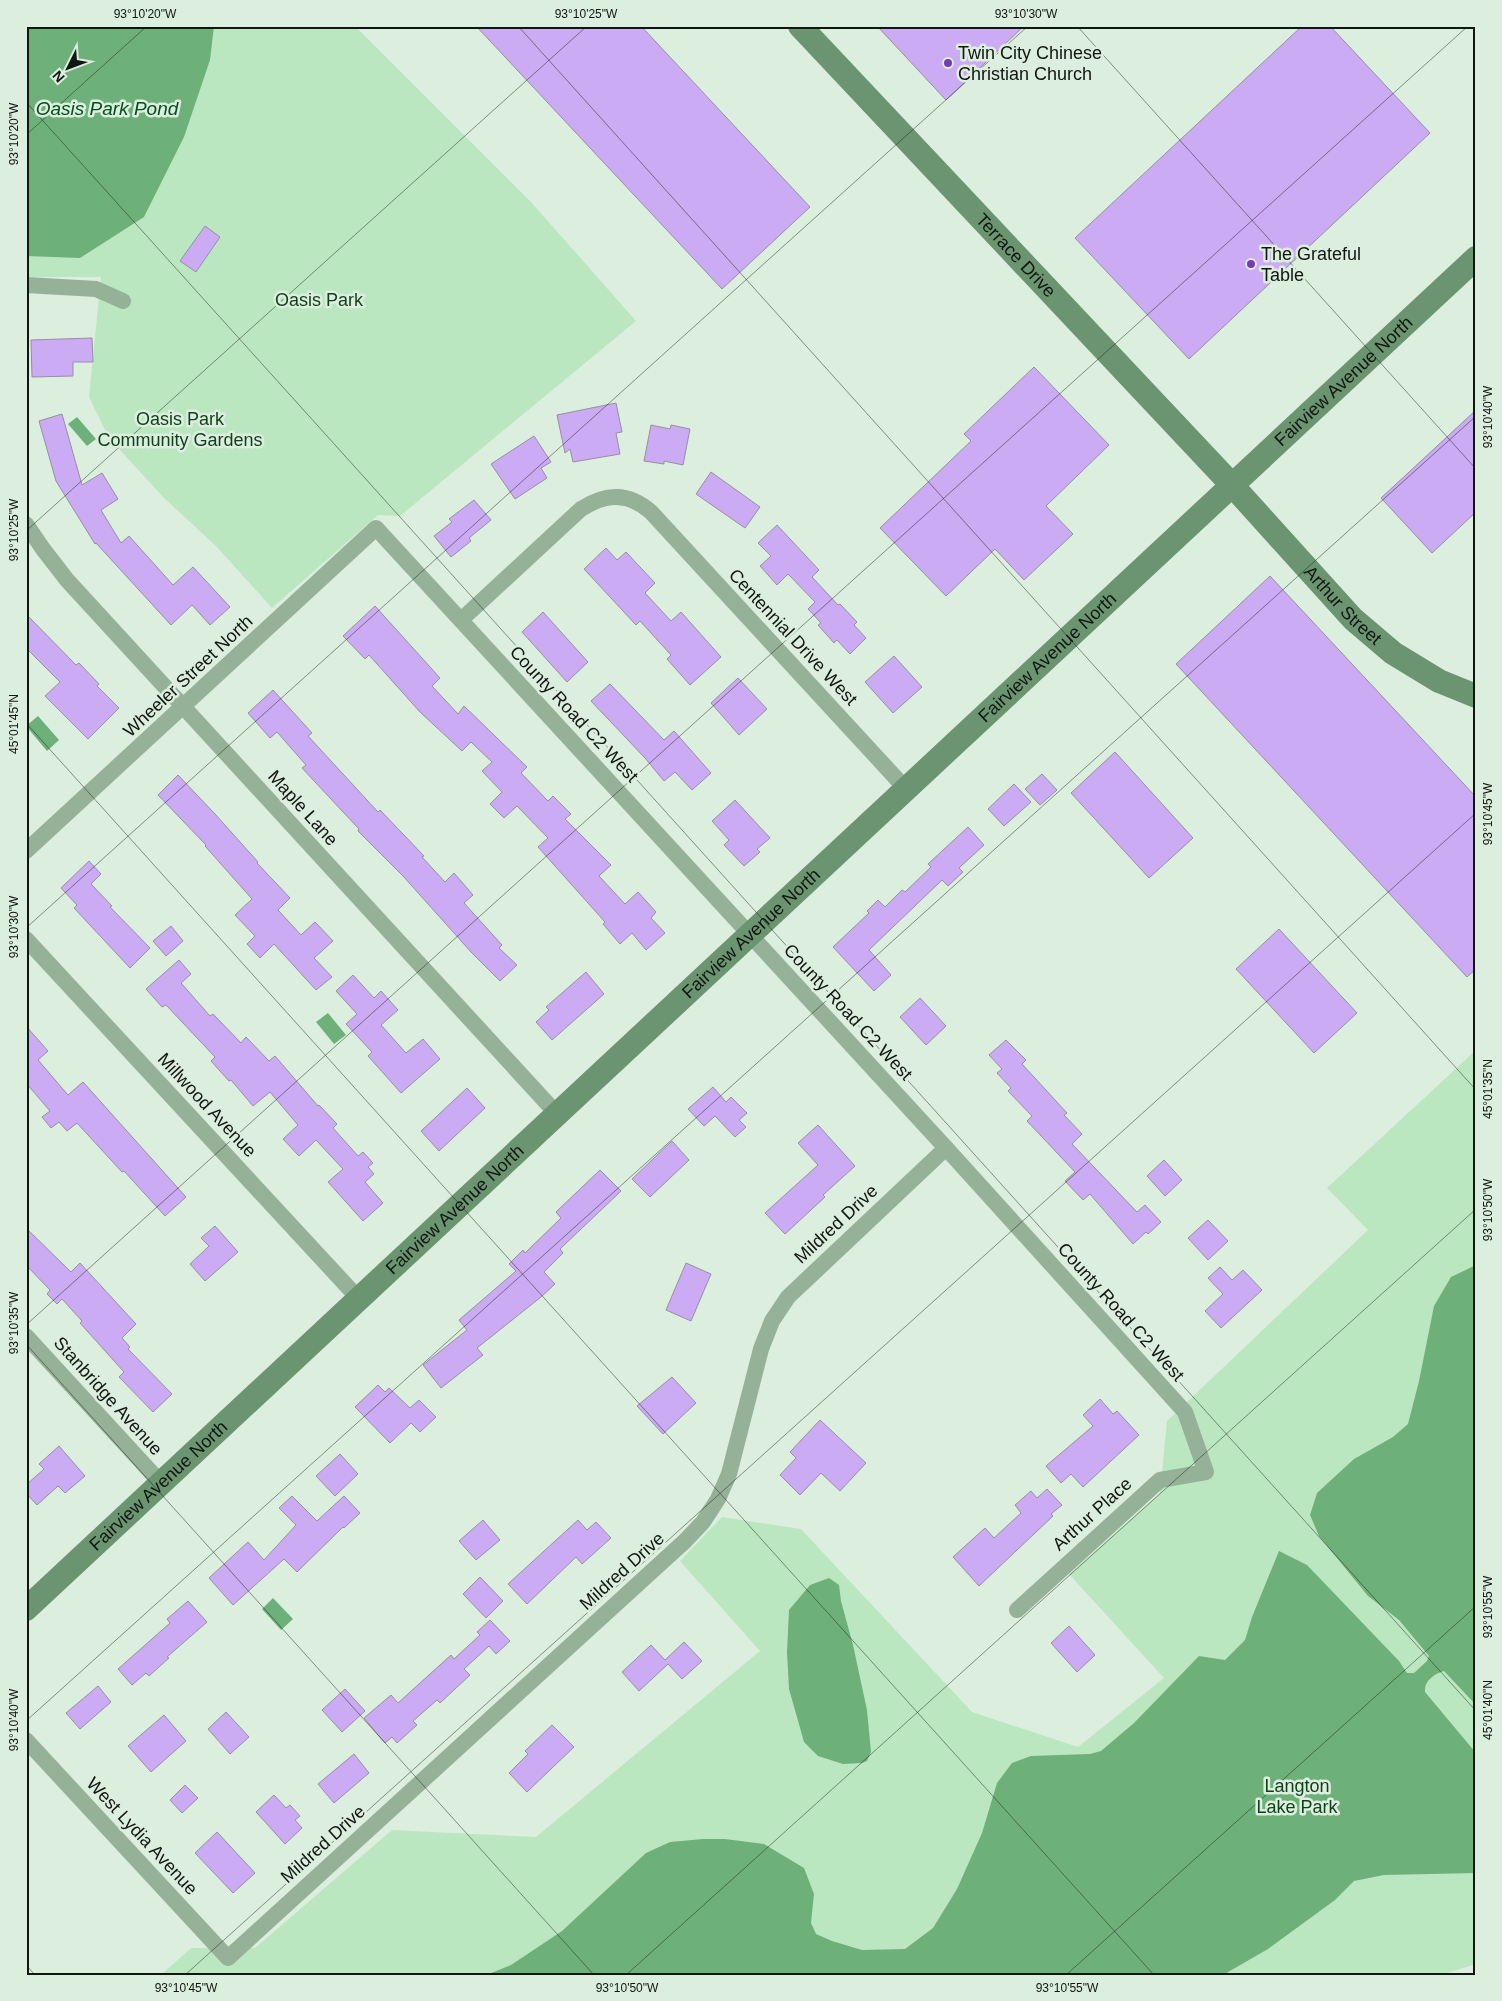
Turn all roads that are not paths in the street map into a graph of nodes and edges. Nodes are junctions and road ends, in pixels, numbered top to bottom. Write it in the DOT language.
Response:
graph roads {
  1 [pos="800,26"];
  2 [pos="1476,258"];
  3 [pos="26,285"];
  4 [pos="123,301"];
  5 [pos="1232,484"];
  6 [pos="26,524"];
  7 [pos="376,528"];
  8 [pos="461,620"];
  9 [pos="1476,696"];
  10 [pos="184,707"];
  11 [pos="906,789"];
  12 [pos="26,851"];
  13 [pos="750,935"];
  14 [pos="26,939"];
  15 [pos="557,1114"];
  16 [pos="946,1148"];
  17 [pos="359,1299"];
  18 [pos="26,1336"];
  19 [pos="1206,1472"];
  20 [pos="161,1483"];
  21 [pos="26,1609"];
  22 [pos="1017,1610"];
  23 [pos="26,1740"];
  24 [pos="228,1958"];
  1 -- 5 [label="street, Terrace Drive"];
  2 -- 5 [label="street, Fairview Avenue North"];
  3 -- 4 [label="street"];
  5 -- 9 [label="street, Arthur Street"];
  5 -- 11 [label="street, Fairview Avenue North"];
  6 -- 10 [label="street, Maple Lane"];
  7 -- 8 [label="street, County Road C2 West"];
  7 -- 10 [label="street, Wheeler Street North"];
  8 -- 11 [label="street, Centennial Drive West"];
  8 -- 13 [label="street, County Road C2 West"];
  10 -- 12 [label="street, Wheeler Street North"];
  10 -- 15 [label="street, Maple Lane"];
  11 -- 13 [label="street, Fairview Avenue North"];
  13 -- 15 [label="street, Fairview Avenue North"];
  13 -- 16 [label="street, County Road C2 West"];
  14 -- 17 [label="street, Millwood Avenue"];
  15 -- 17 [label="street, Fairview Avenue North"];
  16 -- 19 [label="street, County Road C2 West"];
  16 -- 24 [label="street, Mildred Drive"];
  17 -- 20 [label="street, Fairview Avenue North"];
  18 -- 20 [label="street, Stanbridge Avenue"];
  19 -- 22 [label="street, Arthur Place"];
  20 -- 21 [label="street, Fairview Avenue North"];
  23 -- 24 [label="street, West Lydia Avenue"];
}
